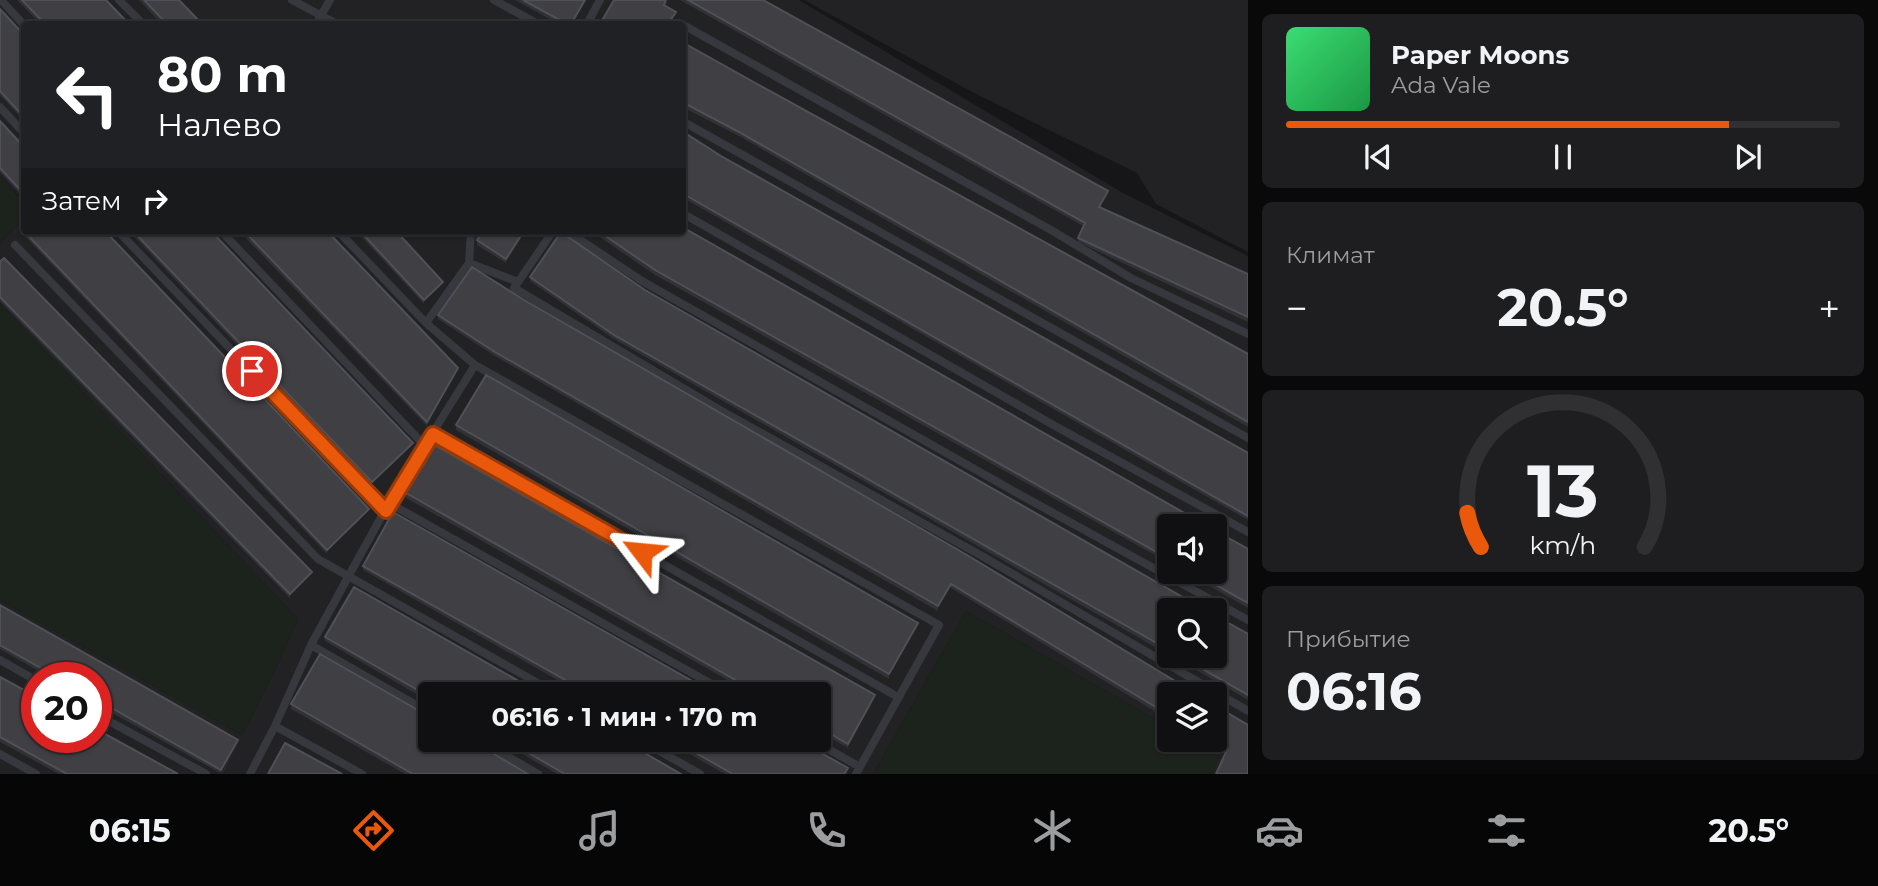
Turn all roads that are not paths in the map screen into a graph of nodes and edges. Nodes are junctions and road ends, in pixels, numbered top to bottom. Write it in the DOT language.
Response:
graph roads {
  1 [pos="1,0"];
  2 [pos="120,0"];
  3 [pos="292,0"];
  4 [pos="330,0"];
  5 [pos="494,0"];
  6 [pos="600,0"];
  7 [pos="322,16"];
  8 [pos="140,21"];
  9 [pos="318,21"];
  10 [pos="331,21"];
  11 [pos="532,21"];
  12 [pos="589,21"];
  13 [pos="21,22"];
  14 [pos="686,27"];
  15 [pos="0,107"];
  16 [pos="686,123"];
  17 [pos="21,129"];
  18 [pos="686,215"];
  19 [pos="122,235"];
  20 [pos="225,235"];
  21 [pos="342,235"];
  22 [pos="471,235"];
  23 [pos="550,235"];
  24 [pos="573,235"];
  25 [pos="15,245"];
  26 [pos="469,263"];
  27 [pos="518,282"];
  28 [pos="426,323"];
  29 [pos="1248,334"];
  30 [pos="475,365"];
  31 [pos="433,434"];
  32 [pos="1248,438"];
  33 [pos="425,446"];
  34 [pos="388,507"];
  35 [pos="1248,532"];
  36 [pos="348,577"];
  37 [pos="1248,620"];
  38 [pos="311,645"];
  39 [pos="0,660"];
  40 [pos="21,672"];
  41 [pos="536,682"];
  42 [pos="707,682"];
  43 [pos="898,697"];
  44 [pos="418,706"];
  45 [pos="1248,710"];
  46 [pos="112,722"];
  47 [pos="275,726"];
  48 [pos="500,752"];
  49 [pos="661,752"];
  50 [pos="830,752"];
  51 [pos="0,754"];
  52 [pos="858,770"];
  53 [pos="36,774"];
  54 [pos="206,774"];
  55 [pos="250,774"];
  56 [pos="362,774"];
  57 [pos="538,774"];
  58 [pos="700,774"];
  1 -- 13 [label="lane"];
  2 -- 8 [label="lane"];
  3 -- 7 [label="lane"];
  4 -- 7 [label="lane"];
  5 -- 11 [label="lane"];
  6 -- 12 [label="lane"];
  7 -- 9 [label="lane"];
  7 -- 10 [label="lane"];
  14 -- 29 [label="lane"];
  15 -- 17 [label="lane"];
  16 -- 32 [label="lane"];
  18 -- 35 [label="lane"];
  19 -- 34 [label="lane"];
  20 -- 33 [label="lane"];
  21 -- 28 [label="lane"];
  22 -- 26 [label="lane"];
  23 -- 27 [label="lane"];
  24 -- 37 [label="lane"];
  25 -- 36 [label="lane"];
  26 -- 27 [label="lane"];
  26 -- 28 [label="lane"];
  27 -- 45 [label="lane"];
  28 -- 30 [label="lane"];
  30 -- 31 [label="lane"];
  30 -- 43 [label="lane"];
  31 -- 33 [label="lane"];
  31 -- 43 [label="lane"];
  33 -- 34 [label="lane"];
  34 -- 36 [label="lane"];
  34 -- 42 [label="lane"];
  36 -- 38 [label="lane"];
  36 -- 41 [label="lane"];
  38 -- 44 [label="lane"];
  38 -- 47 [label="lane"];
  39 -- 40 [label="lane"];
  43 -- 52 [label="lane"];
  46 -- 54 [label="lane"];
  47 -- 55 [label="lane"];
  47 -- 56 [label="lane"];
  48 -- 57 [label="lane"];
  49 -- 58 [label="lane"];
  50 -- 52 [label="lane"];
  51 -- 53 [label="lane"];
}
